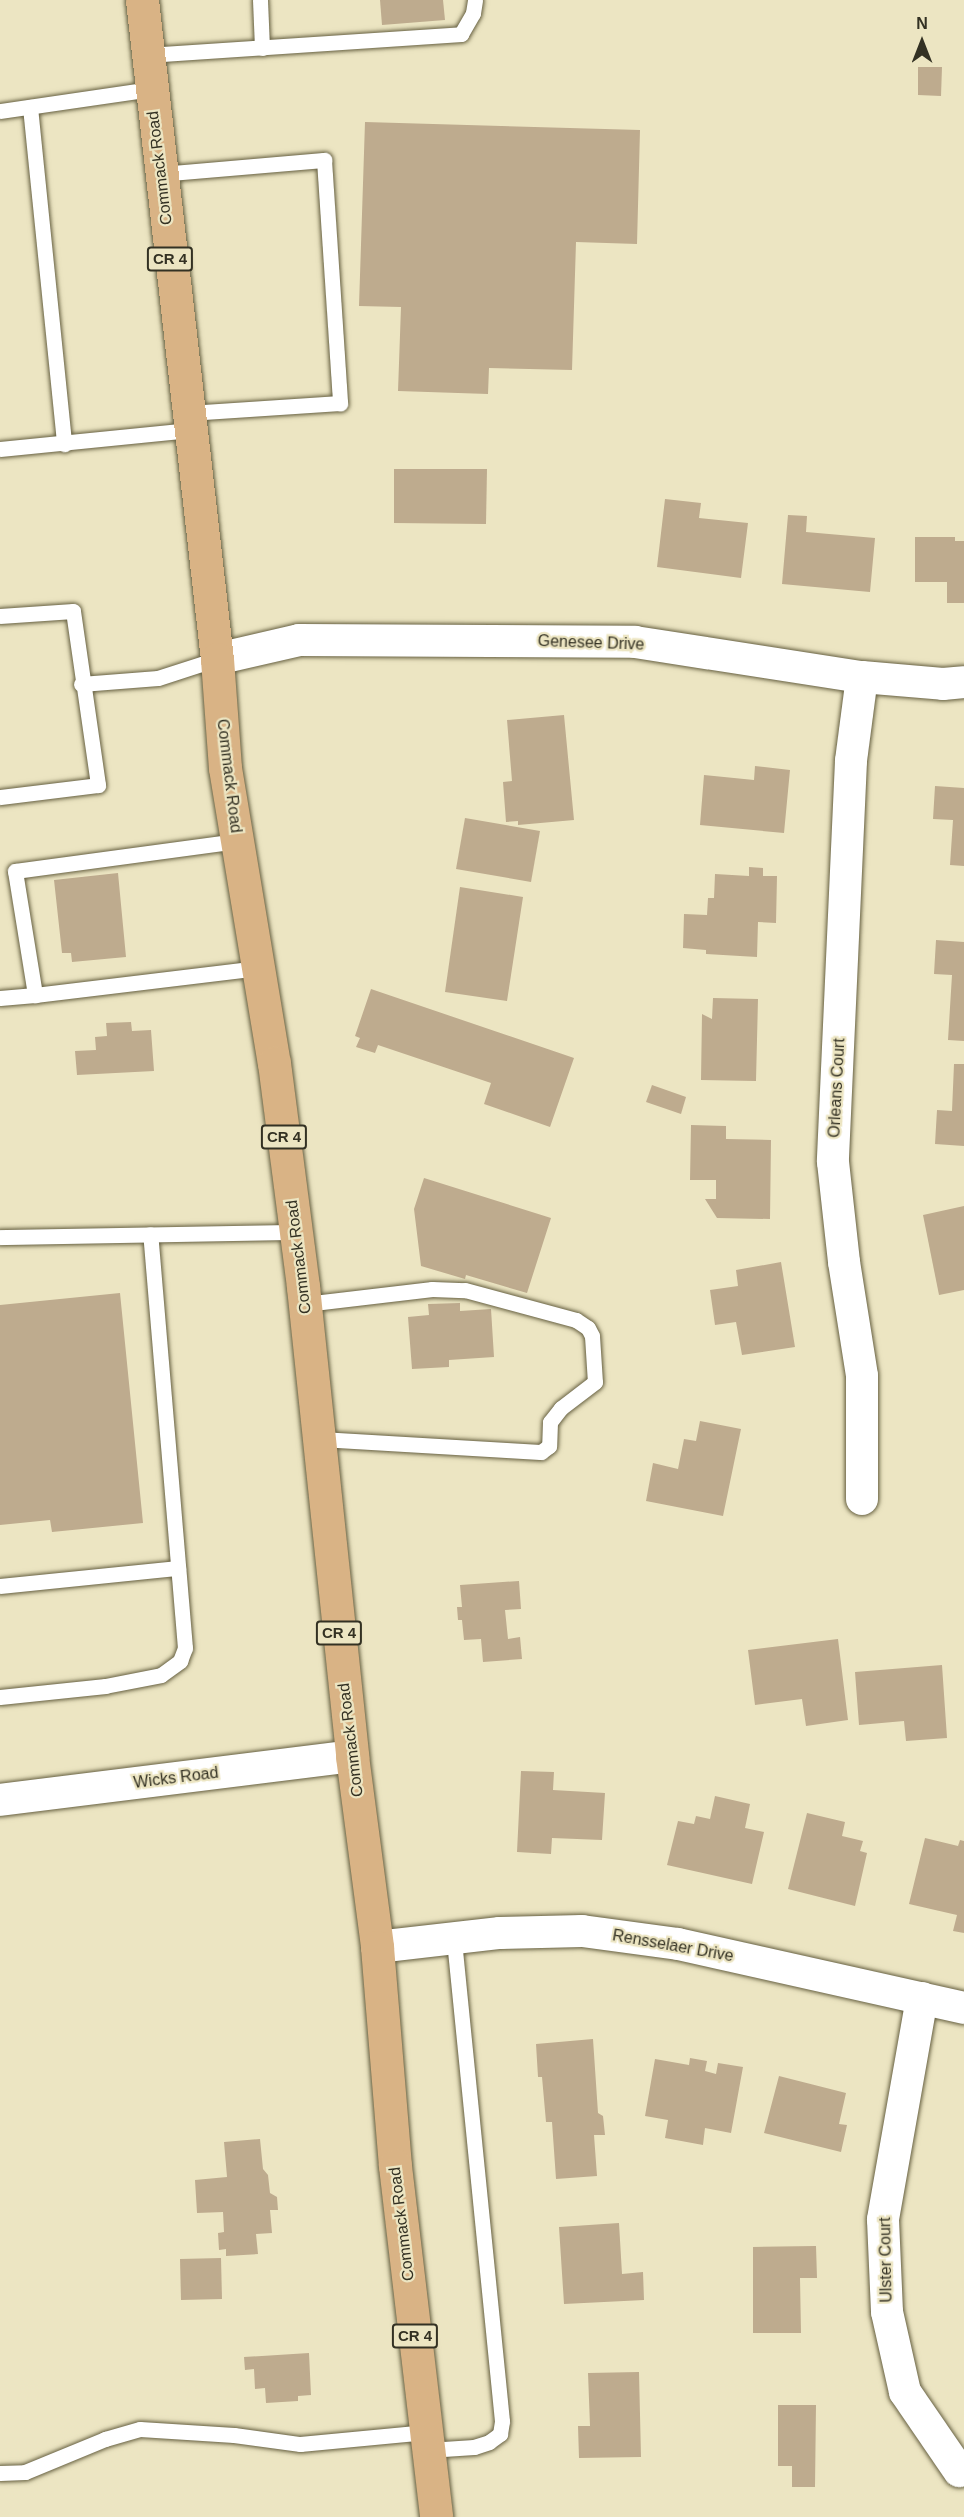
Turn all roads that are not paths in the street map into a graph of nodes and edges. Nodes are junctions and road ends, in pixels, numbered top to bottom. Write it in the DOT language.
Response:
graph roads {
  1 [pos="142,0"];
  2 [pos="260,0"];
  3 [pos="475,0"];
  4 [pos="262,48"];
  5 [pos="147,55"];
  6 [pos="150,90"];
  7 [pos="30,107"];
  8 [pos="0,111"];
  9 [pos="160,174"];
  10 [pos="189,422"];
  11 [pos="64,444"];
  12 [pos="0,449"];
  13 [pos="0,616"];
  14 [pos="217,659"];
  15 [pos="862,676"];
  16 [pos="964,682"];
  17 [pos="81,684"];
  18 [pos="0,797"];
  19 [pos="237,842"];
  20 [pos="258,968"];
  21 [pos="34,995"];
  22 [pos="0,998"];
  23 [pos="296,1232"];
  24 [pos="150,1234"];
  25 [pos="0,1237"];
  26 [pos="304,1304"];
  27 [pos="319,1439"];
  28 [pos="862,1499"];
  29 [pos="178,1568"];
  30 [pos="0,1586"];
  31 [pos="0,1696"];
  32 [pos="352,1756"];
  33 [pos="0,1800"];
  34 [pos="454,1938"];
  35 [pos="377,1947"];
  36 [pos="922,1998"];
  37 [pos="964,2008"];
  38 [pos="427,2441"];
  39 [pos="959,2470"];
  40 [pos="0,2473"];
  41 [pos="436,2517"];
  1 -- 5 [label="main road, Commack Road / CR 4"];
  2 -- 4 [label="lane"];
  3 -- 4 [label="lane"];
  4 -- 5 [label="lane"];
  5 -- 6 [label="main road, Commack Road / CR 4"];
  6 -- 7 [label="lane"];
  6 -- 9 [label="main road, Commack Road / CR 4"];
  7 -- 8 [label="lane"];
  7 -- 11 [label="lane"];
  9 -- 10 [label="main road, Commack Road / CR 4"];
  9 -- 10 [label="lane"];
  10 -- 11 [label="lane"];
  10 -- 14 [label="main road, Commack Road / CR 4"];
  11 -- 12 [label="lane"];
  13 -- 17 [label="lane"];
  14 -- 15 [label="street, Genesee Drive"];
  14 -- 17 [label="lane"];
  14 -- 19 [label="main road, Commack Road / CR 4"];
  15 -- 16 [label="street, Genesee Drive"];
  15 -- 28 [label="street, Orleans Court"];
  17 -- 18 [label="lane"];
  19 -- 20 [label="main road, Commack Road / CR 4"];
  19 -- 21 [label="lane"];
  20 -- 21 [label="lane"];
  20 -- 23 [label="main road, Commack Road / CR 4"];
  21 -- 22 [label="lane"];
  23 -- 24 [label="lane"];
  23 -- 26 [label="main road, Commack Road / CR 4"];
  24 -- 25 [label="lane"];
  24 -- 29 [label="lane"];
  26 -- 27 [label="main road, Commack Road / CR 4"];
  26 -- 27 [label="lane"];
  27 -- 32 [label="main road, Commack Road / CR 4"];
  29 -- 30 [label="lane"];
  29 -- 31 [label="lane"];
  32 -- 33 [label="street, Wicks Road"];
  32 -- 35 [label="main road, Commack Road / CR 4"];
  34 -- 35 [label="street, Rensselaer Drive"];
  34 -- 36 [label="street, Rensselaer Drive"];
  34 -- 38 [label="lane"];
  35 -- 38 [label="main road, Commack Road / CR 4"];
  36 -- 37 [label="street, Rensselaer Drive"];
  36 -- 39 [label="street, Ulster Court"];
  38 -- 40 [label="lane"];
  38 -- 41 [label="main road, Commack Road / CR 4"];
}
